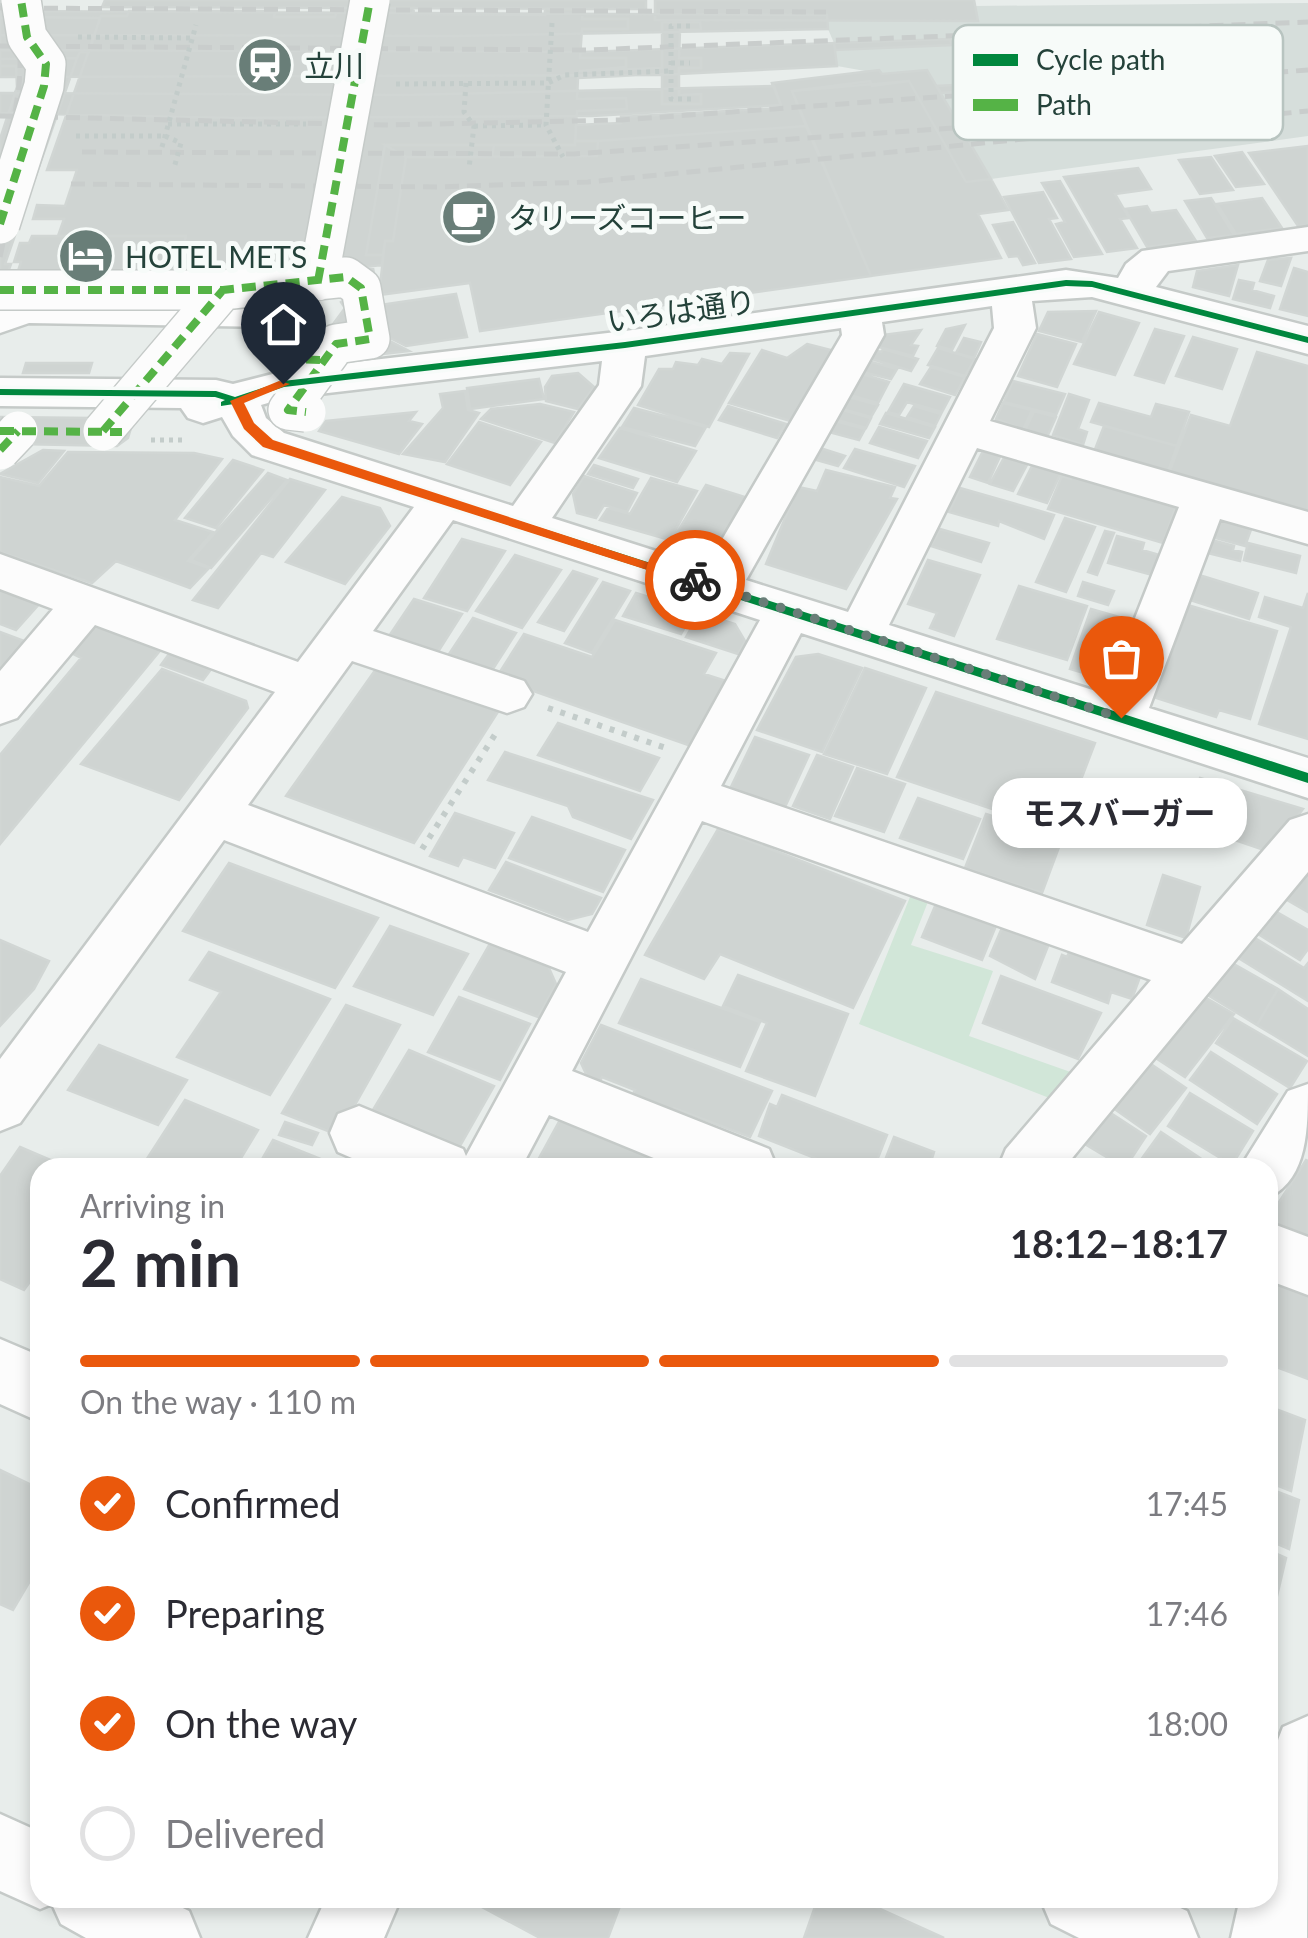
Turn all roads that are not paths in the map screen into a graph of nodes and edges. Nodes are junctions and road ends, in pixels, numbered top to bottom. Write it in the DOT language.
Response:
graph roads {
  1 [pos="21,0"];
  2 [pos="370,0"];
  3 [pos="0,224"];
  4 [pos="1308,239"];
  5 [pos="323,289"];
  6 [pos="1010,290"];
  7 [pos="1134,294"];
  8 [pos="227,300"];
  9 [pos="2,301"];
  10 [pos="859,311"];
  11 [pos="1308,340"];
  12 [pos="0,344"];
  13 [pos="625,344"];
  14 [pos="310,389"];
  15 [pos="236,401"];
  16 [pos="5,419"];
  17 [pos="964,429"];
  18 [pos="1205,498"];
  19 [pos="444,499"];
  20 [pos="524,525"];
  21 [pos="1308,528"];
  22 [pos="0,571"];
  23 [pos="718,588"];
  24 [pos="87,602"];
  25 [pos="789,610"];
  26 [pos="861,634"];
  27 [pos="342,639"];
  28 [pos="308,685"];
  29 [pos="0,704"];
  30 [pos="513,709"];
  31 [pos="1121,718"];
  32 [pos="1308,778"];
  33 [pos="699,779"];
  34 [pos="214,814"];
  35 [pos="1308,834"];
  36 [pos="601,960"];
  37 [pos="1192,971"];
  38 [pos="536,1083"];
  39 [pos="0,1105"];
  40 [pos="1308,1110"];
  41 [pos="359,1133"];
  42 [pos="418,1158"];
  43 [pos="495,1158"];
  44 [pos="723,1158"];
  45 [pos="1043,1158"];
  46 [pos="1277,1158"];
  47 [pos="1278,1254"];
  48 [pos="1308,1266"];
  49 [pos="0,1370"];
  50 [pos="30,1385"];
  51 [pos="1308,1752"];
  52 [pos="0,1851"];
  53 [pos="30,1867"];
  54 [pos="1278,1895"];
  55 [pos="105,1908"];
  56 [pos="360,1908"];
  57 [pos="1098,1908"];
  58 [pos="1275,1908"];
  59 [pos="162,1938"];
  60 [pos="346,1938"];
  61 [pos="1160,1938"];
  62 [pos="1269,1938"];
  1 -- 3 [label="street, bridge"];
  2 -- 5 [label="street, bridge"];
  4 -- 7 [label="street"];
  5 -- 8 [label="street, bridge"];
  5 -- 14 [label="street, bridge"];
  6 -- 7 [label="street, いろは通り"];
  6 -- 10 [label="street, いろは通り"];
  6 -- 17 [label="street"];
  7 -- 11 [label="street, いろは通り"];
  8 -- 9 [label="street"];
  8 -- 9 [label="street, bridge"];
  8 -- 12 [label="street"];
  8 -- 14 [label="street"];
  8 -- 16 [label="street, bridge"];
  10 -- 13 [label="street, いろは通り"];
  10 -- 23 [label="street"];
  13 -- 14 [label="street, いろは通り"];
  13 -- 20 [label="street"];
  14 -- 15 [label="street, いろは通り"];
  15 -- 16 [label="street, いろは通り"];
  15 -- 19 [label="street"];
  17 -- 18 [label="street"];
  17 -- 26 [label="street"];
  18 -- 21 [label="street"];
  18 -- 31 [label="street"];
  19 -- 20 [label="street"];
  19 -- 27 [label="street"];
  20 -- 23 [label="street"];
  22 -- 24 [label="street"];
  23 -- 25 [label="street"];
  24 -- 28 [label="street"];
  24 -- 29 [label="street"];
  25 -- 26 [label="street"];
  25 -- 33 [label="street"];
  26 -- 31 [label="street"];
  27 -- 28 [label="street"];
  27 -- 30 [label="street"];
  28 -- 34 [label="street"];
  31 -- 32 [label="street"];
  33 -- 36 [label="street"];
  33 -- 37 [label="street"];
  34 -- 36 [label="street"];
  34 -- 39 [label="street"];
  35 -- 37 [label="street"];
  36 -- 38 [label="street"];
  37 -- 45 [label="street"];
  38 -- 43 [label="street"];
  38 -- 44 [label="street"];
  40 -- 46 [label="street"];
  41 -- 42 [label="street"];
  47 -- 48 [label="street"];
  49 -- 50 [label="street"];
  51 -- 54 [label="street"];
  52 -- 53 [label="street"];
  55 -- 59 [label="street"];
  56 -- 60 [label="street"];
  57 -- 61 [label="street"];
  58 -- 62 [label="street"];
}
